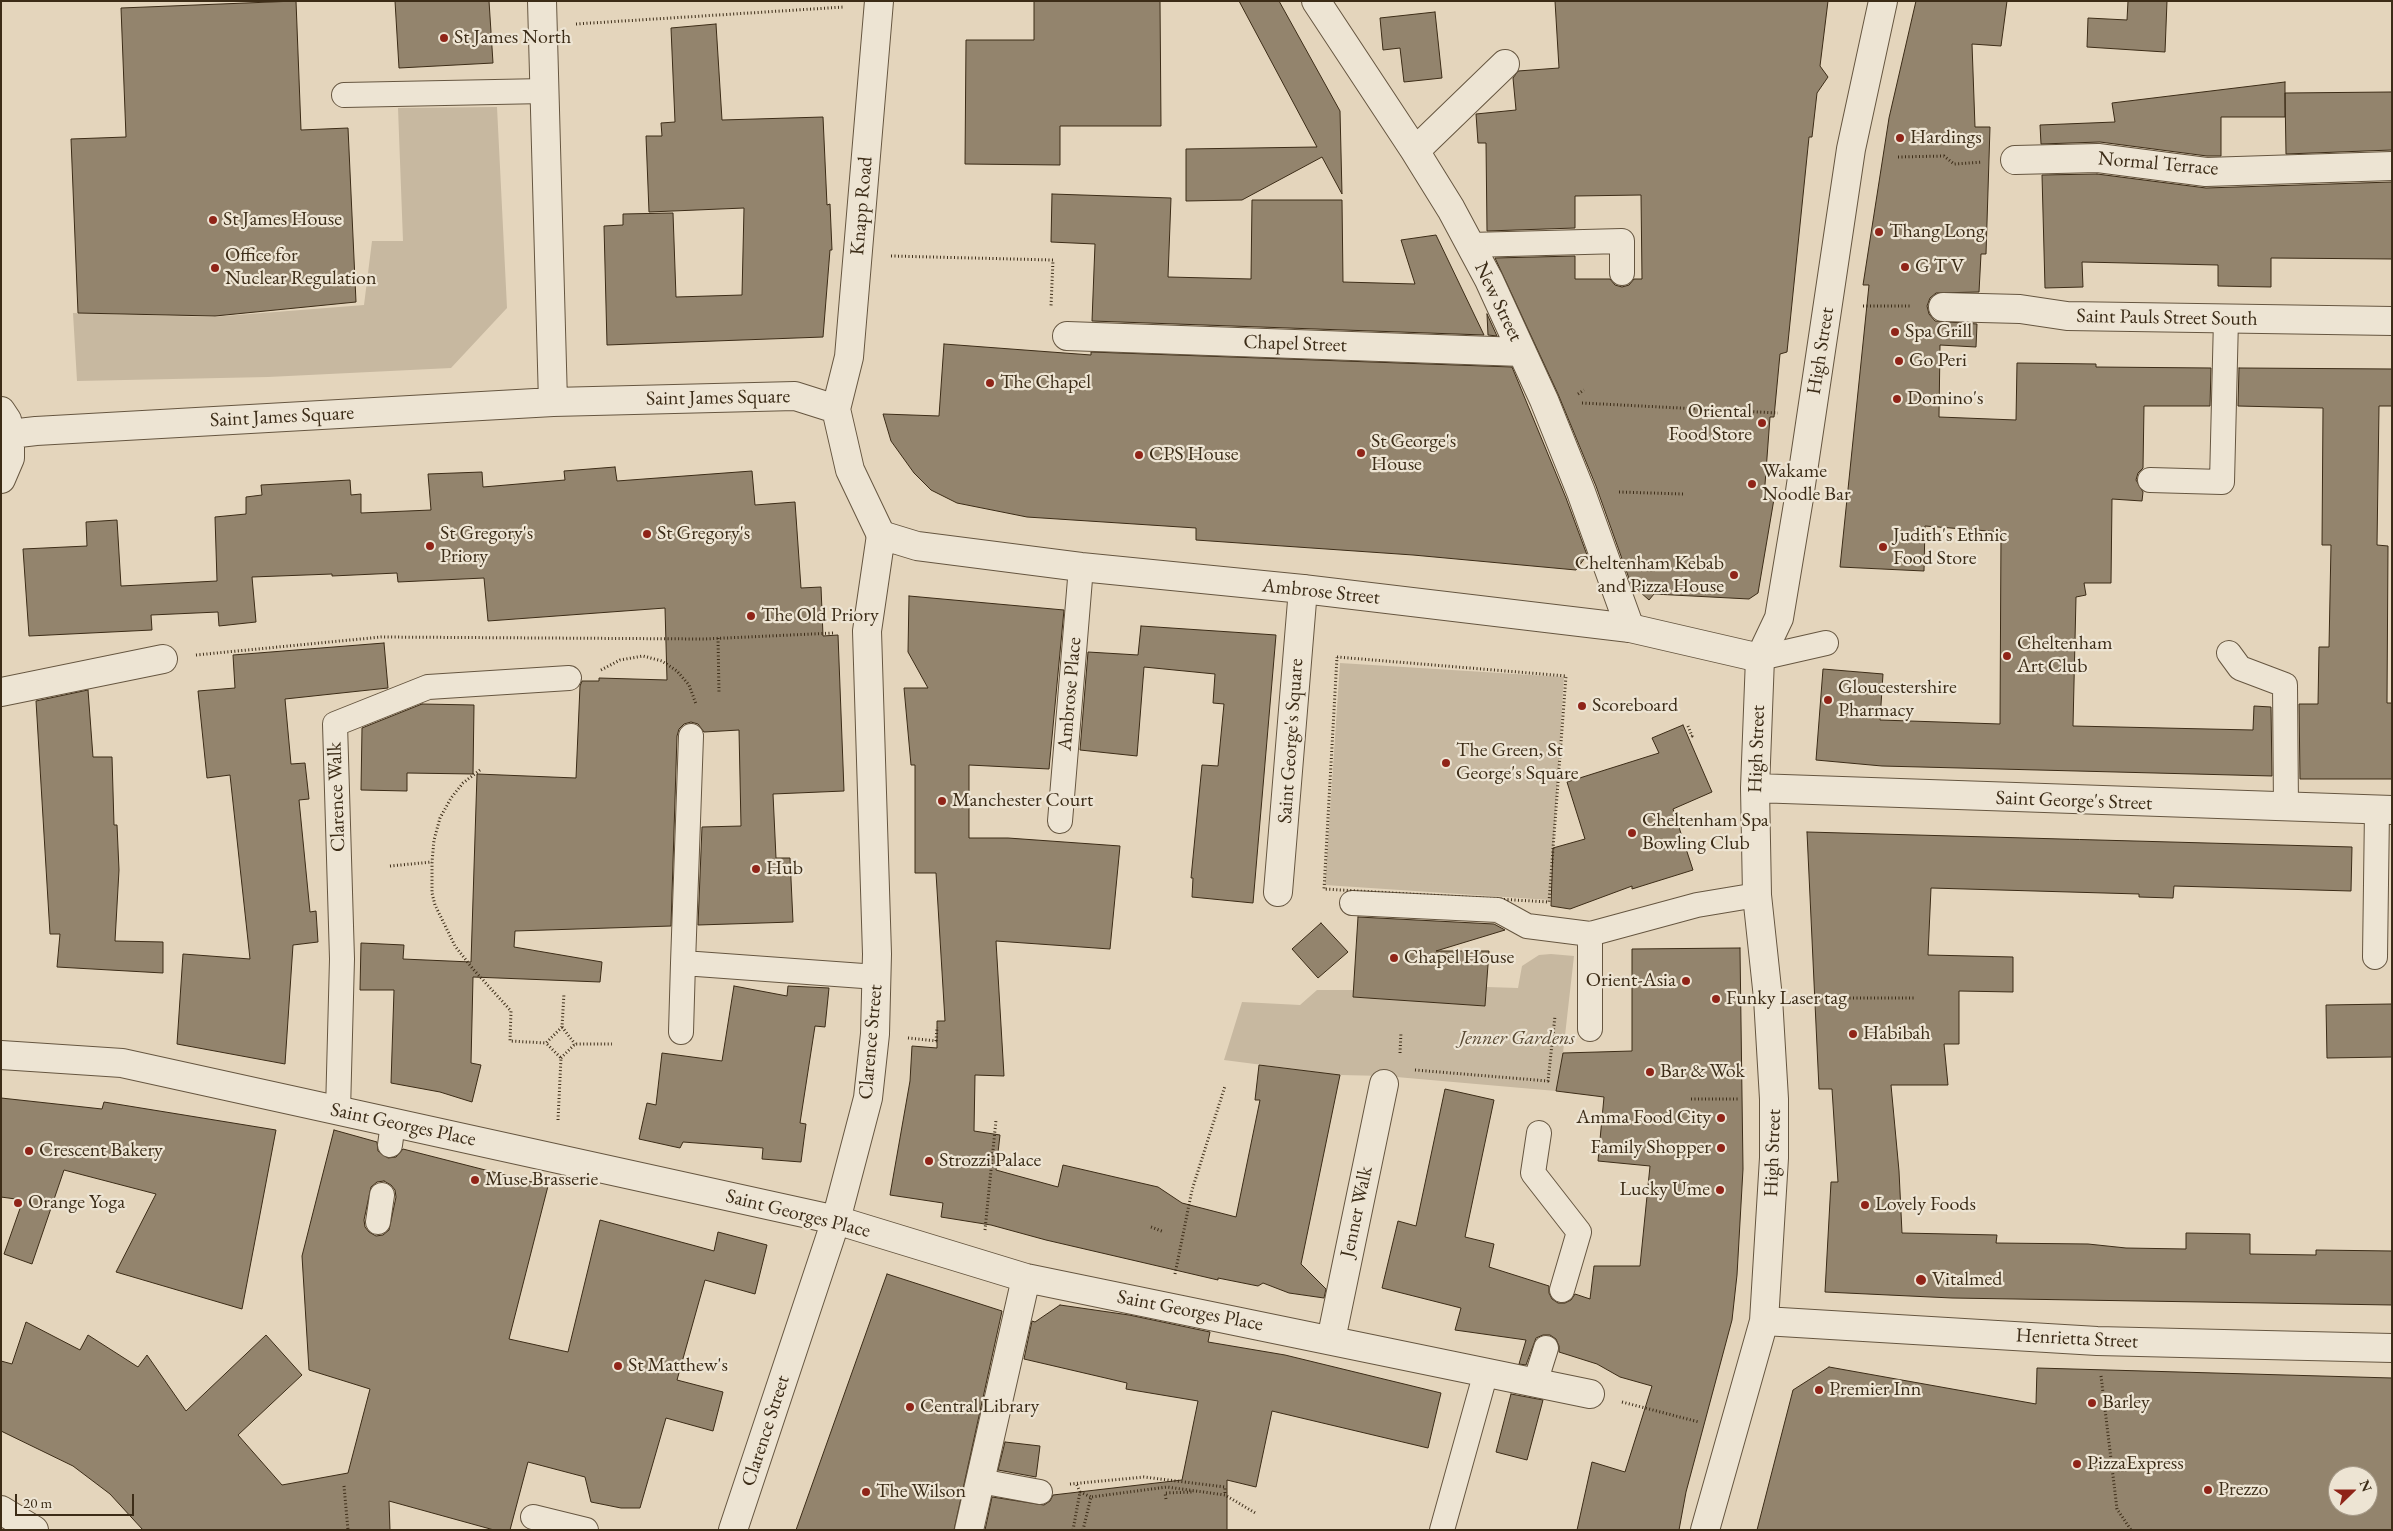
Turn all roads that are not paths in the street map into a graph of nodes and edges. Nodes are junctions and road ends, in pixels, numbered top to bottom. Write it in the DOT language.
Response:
graph roads {
  1 [pos="1316,1"];
  2 [pos="1883,1"];
  3 [pos="878,3"];
  4 [pos="543,14"];
  5 [pos="1505,64"];
  6 [pos="545,91"];
  7 [pos="344,95"];
  8 [pos="1416,150"];
  9 [pos="2015,160"];
  10 [pos="2392,166"];
  11 [pos="1470,244"];
  12 [pos="1622,273"];
  13 [pos="1943,307"];
  14 [pos="2226,319"];
  15 [pos="2392,321"];
  16 [pos="1067,336"];
  17 [pos="1522,352"];
  18 [pos="553,402"];
  19 [pos="836,409"];
  20 [pos="6,423"];
  21 [pos="1,479"];
  22 [pos="2150,480"];
  23 [pos="881,535"];
  24 [pos="1081,567"];
  25 [pos="1303,589"];
  26 [pos="1630,628"];
  27 [pos="1826,643"];
  28 [pos="2229,653"];
  29 [pos="1760,658"];
  30 [pos="164,659"];
  31 [pos="569,678"];
  32 [pos="1,692"];
  33 [pos="691,736"];
  34 [pos="1755,788"];
  35 [pos="2286,808"];
  36 [pos="2384,810"];
  37 [pos="1060,820"];
  38 [pos="1278,892"];
  39 [pos="1757,895"];
  40 [pos="1352,903"];
  41 [pos="1590,934"];
  42 [pos="2375,956"];
  43 [pos="683,963"];
  44 [pos="877,977"];
  45 [pos="1590,1030"];
  46 [pos="681,1032"];
  47 [pos="1,1055"];
  48 [pos="1391,1076"];
  49 [pos="338,1111"];
  50 [pos="1539,1133"];
  51 [pos="382,1196"];
  52 [pos="836,1220"];
  53 [pos="378,1222"];
  54 [pos="1026,1278"];
  55 [pos="1562,1290"];
  56 [pos="1764,1321"];
  57 [pos="1331,1340"];
  58 [pos="1546,1348"];
  59 [pos="2392,1348"];
  60 [pos="1486,1372"];
  61 [pos="1535,1382"];
  62 [pos="1590,1394"];
  63 [pos="980,1481"];
  64 [pos="1040,1492"];
  65 [pos="1,1510"];
  66 [pos="533,1517"];
  67 [pos="34,1530"];
  68 [pos="586,1530"];
  69 [pos="733,1530"];
  70 [pos="969,1530"];
  71 [pos="1442,1530"];
  72 [pos="1705,1530"];
  1 -- 8 [label="street, New Street"];
  2 -- 29 [label="street, High Street"];
  3 -- 19 [label="street, Knapp Road"];
  4 -- 6 [label="street"];
  5 -- 8 [label="street"];
  6 -- 7 [label="lane"];
  6 -- 18 [label="street"];
  8 -- 11 [label="street, New Street"];
  9 -- 10 [label="street, Normal Terrace"];
  11 -- 12 [label="lane"];
  11 -- 17 [label="street, New Street"];
  13 -- 14 [label="street, Saint Pauls Street South"];
  14 -- 15 [label="street, Saint Pauls Street South"];
  14 -- 22 [label="lane"];
  16 -- 17 [label="street, Chapel Street"];
  17 -- 26 [label="street, New Street"];
  18 -- 19 [label="street, Saint James Square"];
  18 -- 20 [label="street, Saint James Square"];
  19 -- 23 [label="street"];
  20 -- 21 [label="street"];
  23 -- 24 [label="street, Ambrose Street"];
  23 -- 44 [label="street, Clarence Street"];
  24 -- 25 [label="street, Ambrose Street"];
  24 -- 37 [label="lane, Ambrose Place"];
  25 -- 26 [label="street, Ambrose Street"];
  25 -- 38 [label="street, Saint George's Square"];
  26 -- 29 [label="street, Ambrose Street"];
  27 -- 29 [label="lane"];
  28 -- 35 [label="lane"];
  29 -- 34 [label="street, High Street"];
  30 -- 32 [label="street"];
  31 -- 49 [label="lane, Clarence Walk"];
  33 -- 43 [label="lane"];
  34 -- 35 [label="street, Saint George's Street"];
  34 -- 39 [label="street, High Street"];
  35 -- 36 [label="street, Saint George's Street"];
  36 -- 42 [label="lane"];
  39 -- 41 [label="lane"];
  39 -- 56 [label="street, High Street"];
  40 -- 41 [label="lane"];
  41 -- 45 [label="lane"];
  43 -- 44 [label="lane"];
  43 -- 46 [label="lane"];
  44 -- 52 [label="street, Clarence Street"];
  47 -- 49 [label="street, Saint Georges Place"];
  48 -- 57 [label="street, Jenner Walk"];
  49 -- 52 [label="street, Saint Georges Place"];
  50 -- 55 [label="lane"];
  51 -- 53 [label="lane"];
  52 -- 54 [label="street, Saint Georges Place"];
  52 -- 69 [label="street, Clarence Street"];
  54 -- 57 [label="street, Saint Georges Place"];
  54 -- 63 [label="street"];
  56 -- 59 [label="street, Henrietta Street"];
  56 -- 72 [label="street, High Street"];
  57 -- 60 [label="street, Saint Georges Place"];
  58 -- 61 [label="lane"];
  60 -- 61 [label="street, Saint Georges Place"];
  60 -- 71 [label="lane"];
  61 -- 62 [label="street, Saint Georges Place"];
  63 -- 64 [label="lane"];
  63 -- 70 [label="street"];
  65 -- 67 [label="street"];
  66 -- 68 [label="lane"];
}
